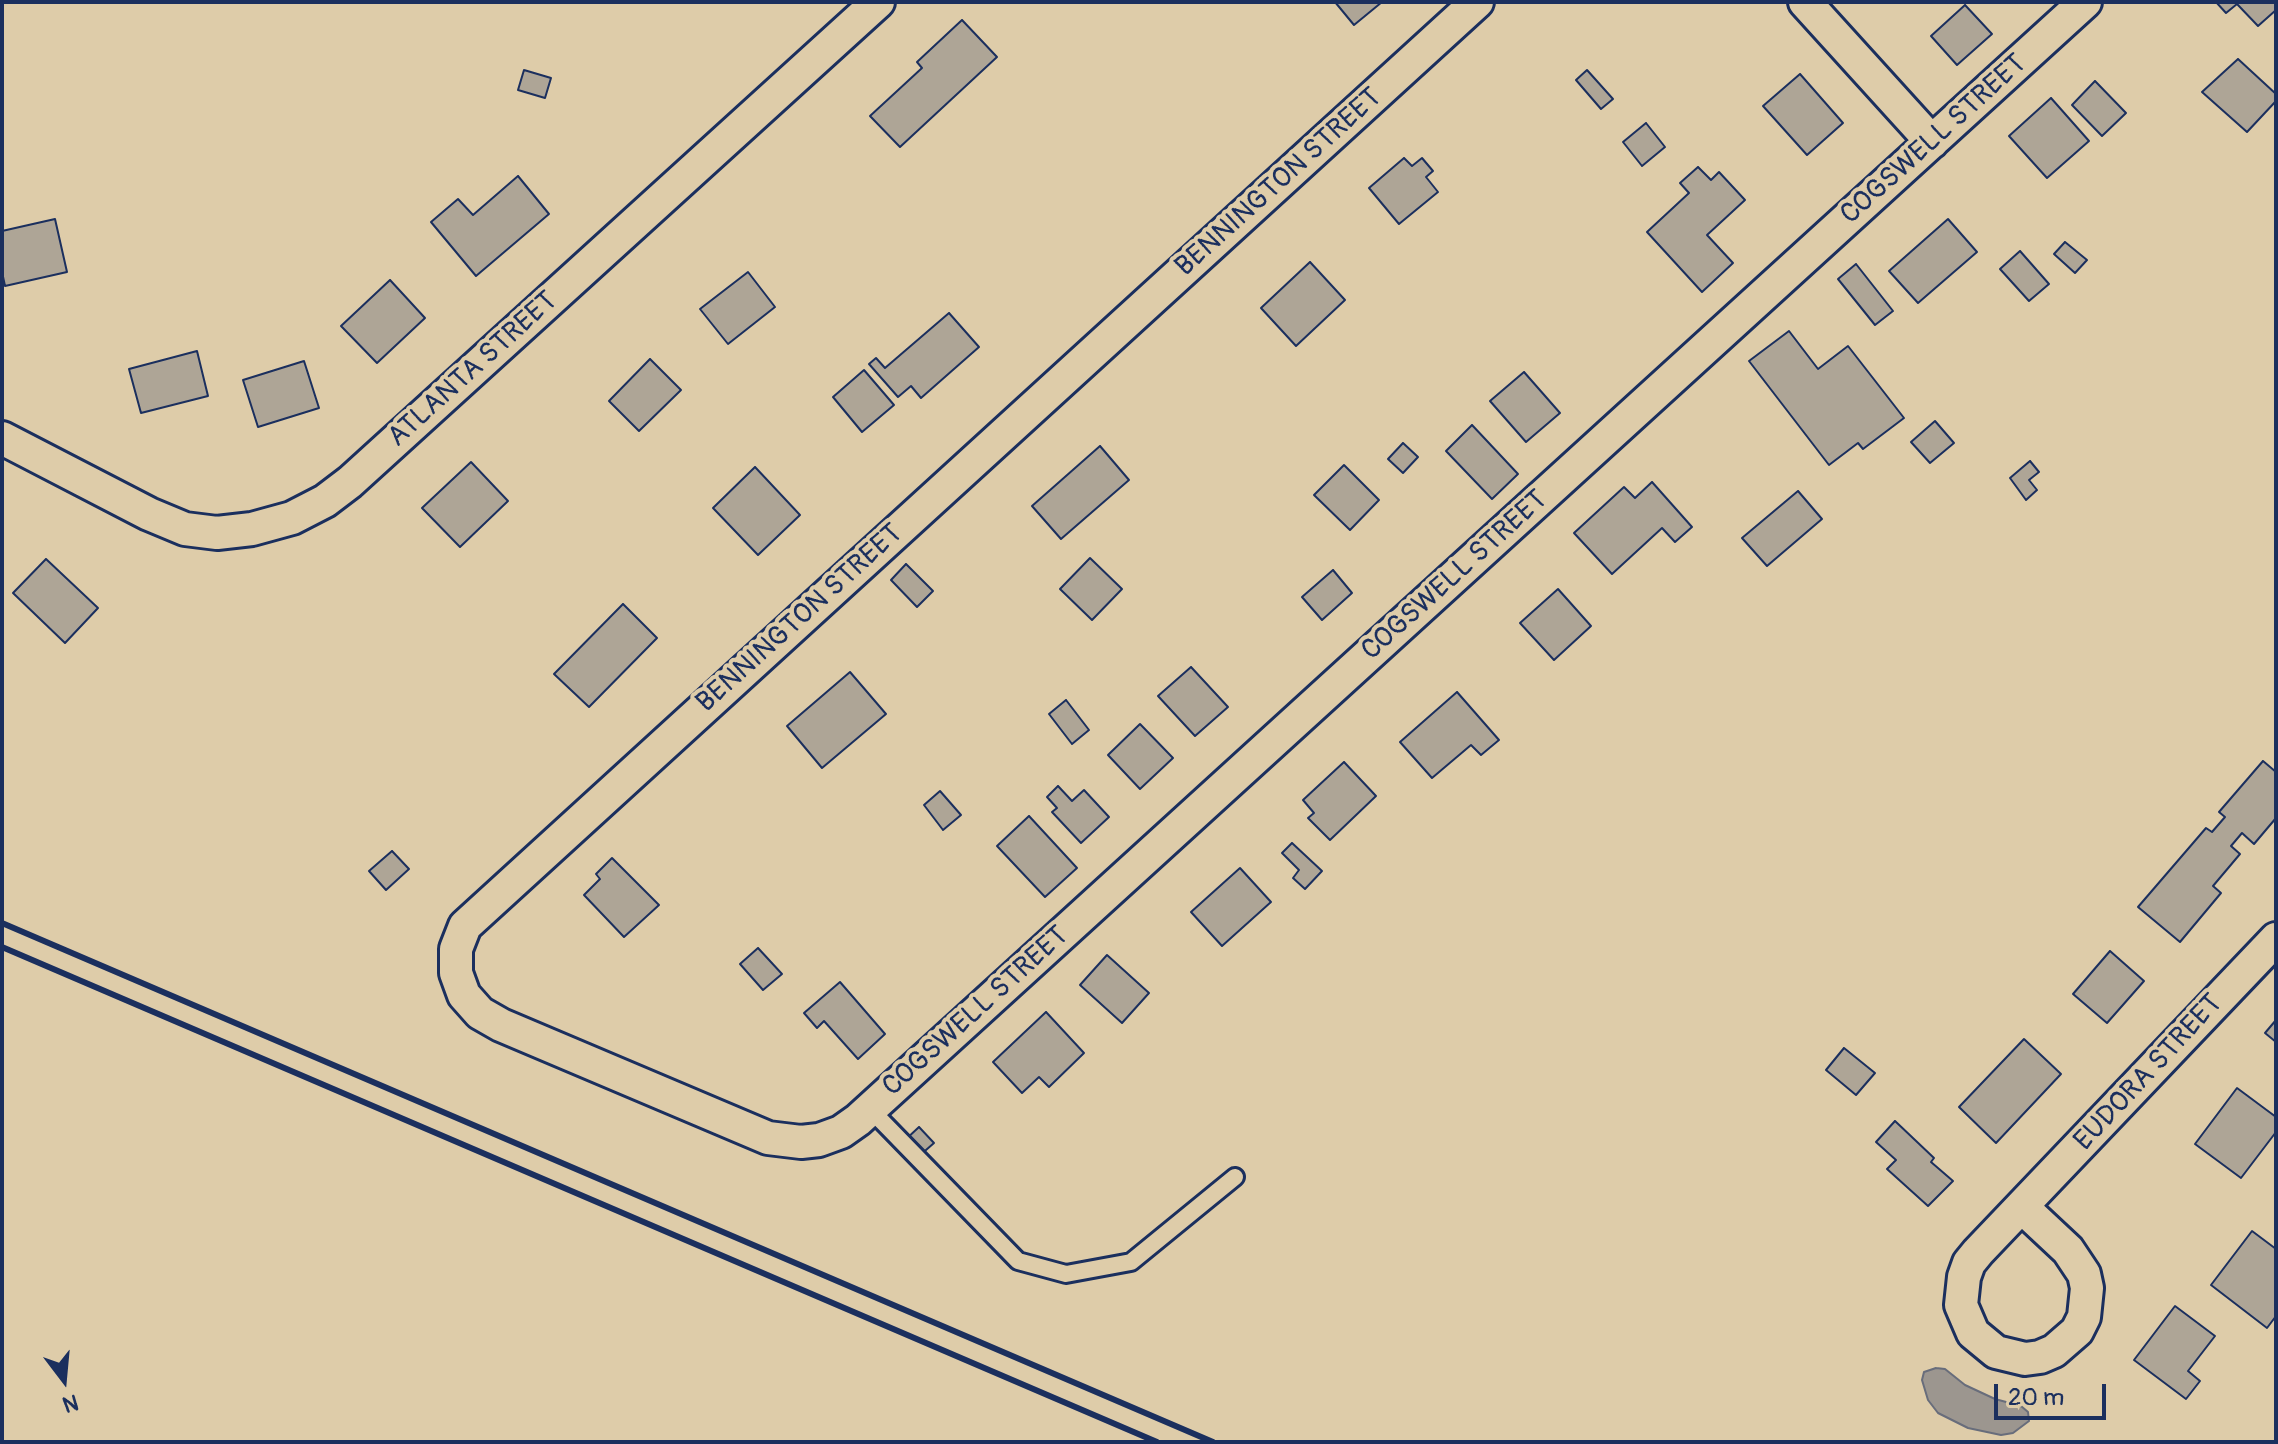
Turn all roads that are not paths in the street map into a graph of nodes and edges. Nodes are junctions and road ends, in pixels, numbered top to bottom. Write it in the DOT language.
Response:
graph roads {
  1 [pos="878,2"];
  2 [pos="1477,2"];
  3 [pos="1805,2"];
  4 [pos="2085,2"];
  5 [pos="1932,142"];
  6 [pos="2,438"];
  7 [pos="2276,939"];
  8 [pos="870,1109"];
  9 [pos="819,1140"];
  10 [pos="1235,1177"];
  11 [pos="2022,1207"];
  1 -- 6 [label="street, ATLANTA STREET"];
  2 -- 9 [label="street, BENNINGTON STREET"];
  3 -- 5 [label="street"];
  4 -- 5 [label="street, COGSWELL STREET"];
  5 -- 8 [label="street, COGSWELL STREET"];
  7 -- 11 [label="street, EUDORA STREET"];
  8 -- 9 [label="street, COGSWELL STREET"];
  8 -- 10 [label="lane"];
  11 -- 11 [label="street, EUDORA STREET"];
}
